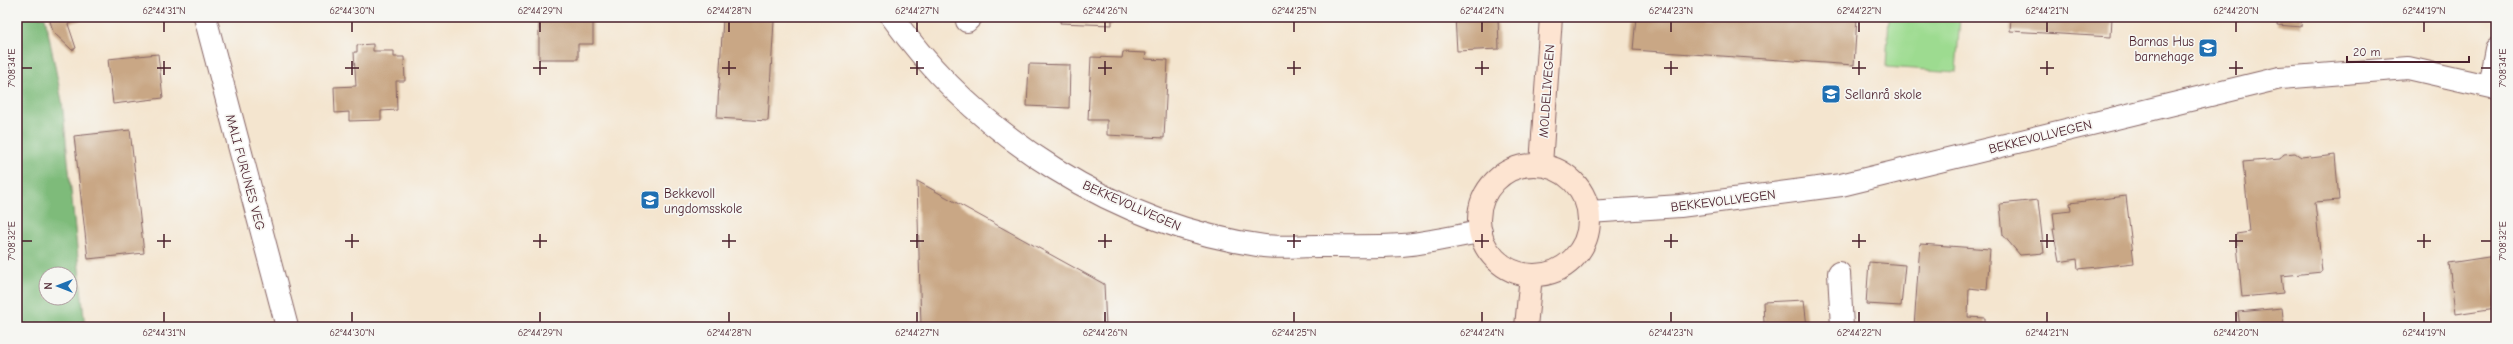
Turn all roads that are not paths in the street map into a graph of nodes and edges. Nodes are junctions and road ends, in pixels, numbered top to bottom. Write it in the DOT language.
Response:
graph roads {
  1 [pos="205,17"];
  2 [pos="892,17"];
  3 [pos="1551,17"];
  4 [pos="2496,49"];
  5 [pos="2493,87"];
  6 [pos="1540,165"];
  7 [pos="1589,212"];
  8 [pos="1481,232"];
  9 [pos="1839,273"];
  10 [pos="1531,275"];
  11 [pos="287,327"];
  12 [pos="1526,327"];
  13 [pos="1842,327"];
  1 -- 11 [label="street, MALI FURUNES VEG"];
  2 -- 8 [label="street, BEKKEVOLLVEGEN"];
  3 -- 6 [label="main road, MOLDELIVEGEN"];
  4 -- 5 [label="street, BEKKEVOLLVEGEN"];
  5 -- 7 [label="street, BEKKEVOLLVEGEN"];
  6 -- 7 [label="main road"];
  6 -- 8 [label="main road"];
  7 -- 10 [label="main road"];
  8 -- 10 [label="main road"];
  9 -- 13 [label="street"];
  10 -- 12 [label="main road"];
}
